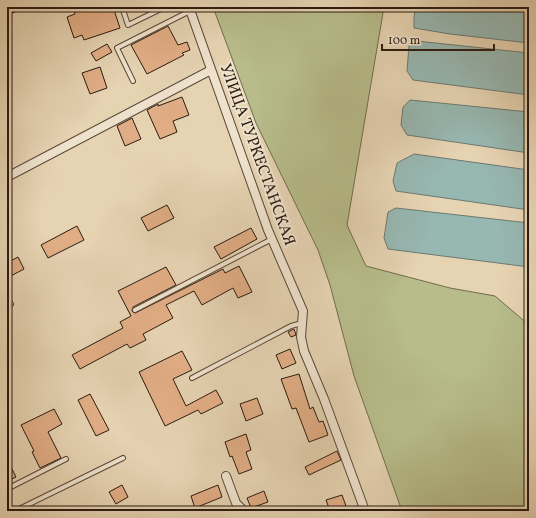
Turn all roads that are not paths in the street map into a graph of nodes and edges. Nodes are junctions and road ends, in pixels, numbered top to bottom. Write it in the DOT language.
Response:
graph roads {
  1 [pos="122,7"];
  2 [pos="165,7"];
  3 [pos="189,9"];
  4 [pos="211,70"];
  5 [pos="134,81"];
  6 [pos="7,177"];
  7 [pos="272,239"];
  8 [pos="135,310"];
  9 [pos="303,322"];
  10 [pos="192,378"];
  11 [pos="123,458"];
  12 [pos="66,459"];
  13 [pos="226,476"];
  14 [pos="7,489"];
  15 [pos="15,511"];
  16 [pos="244,511"];
  17 [pos="364,511"];
  1 -- 2 [label="lane"];
  3 -- 4 [label="street, УЛИЦА ТУРКЕСТАНСКАЯ"];
  3 -- 5 [label="lane"];
  4 -- 6 [label="street"];
  4 -- 7 [label="street, УЛИЦА ТУРКЕСТАНСКАЯ"];
  7 -- 8 [label="lane"];
  7 -- 9 [label="street, УЛИЦА ТУРКЕСТАНСКАЯ"];
  9 -- 10 [label="lane"];
  9 -- 17 [label="street"];
  11 -- 15 [label="lane"];
  12 -- 14 [label="lane"];
  13 -- 16 [label="street"];
}
